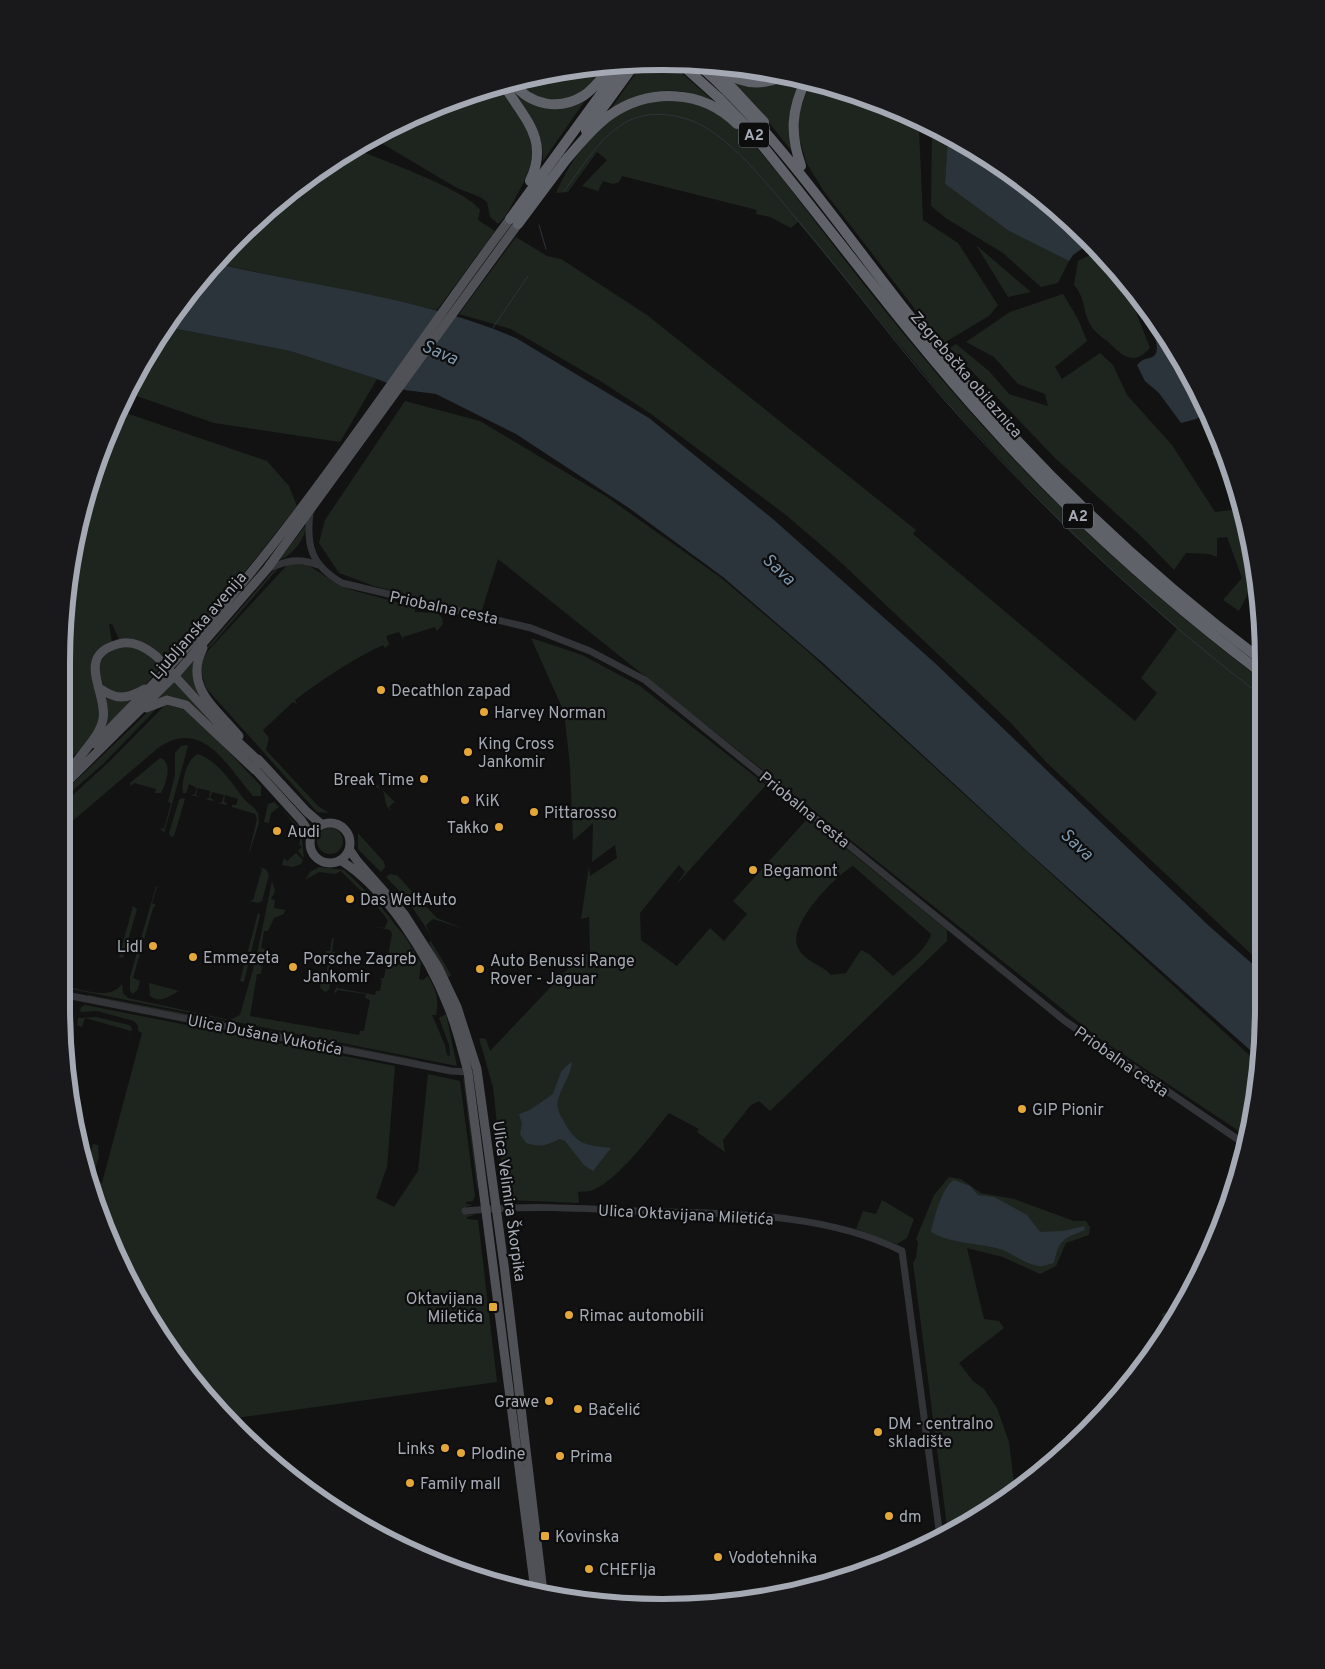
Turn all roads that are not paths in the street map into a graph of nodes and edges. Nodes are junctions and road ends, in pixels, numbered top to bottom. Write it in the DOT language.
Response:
graph roads {
  1 [pos="629,71"];
  2 [pos="689,71"];
  3 [pos="705,71"];
  4 [pos="618,72"];
  5 [pos="607,73"];
  6 [pos="608,73"];
  7 [pos="719,73"];
  8 [pos="727,74"];
  9 [pos="772,80"];
  10 [pos="803,87"];
  11 [pos="518,88"];
  12 [pos="508,90"];
  13 [pos="559,159"];
  14 [pos="800,166"];
  15 [pos="804,198"];
  16 [pos="514,219"];
  17 [pos="834,220"];
  18 [pos="337,467"];
  19 [pos="310,512"];
  20 [pos="318,564"];
  21 [pos="266,569"];
  22 [pos="210,634"];
  23 [pos="1255,655"];
  24 [pos="1255,667"];
  25 [pos="171,672"];
  26 [pos="155,682"];
  27 [pos="98,687"];
  28 [pos="140,712"];
  29 [pos="77,761"];
  30 [pos="258,767"];
  31 [pos="70,768"];
  32 [pos="70,779"];
  33 [pos="321,824"];
  34 [pos="311,835"];
  35 [pos="349,849"];
  36 [pos="340,860"];
  37 [pos="70,996"];
  38 [pos="468,1072"];
  39 [pos="1240,1141"];
  40 [pos="490,1209"];
  41 [pos="465,1210"];
  42 [pos="939,1531"];
  43 [pos="534,1585"];
  44 [pos="542,1587"];
  1 -- 13 [label="highway"];
  2 -- 15 [label="highway, Zagrebačka obilaznica / A2"];
  3 -- 17 [label="highway, Zagrebačka obilaznica / A2"];
  4 -- 13 [label="highway"];
  5 -- 11 [label="highway"];
  6 -- 13 [label="highway"];
  7 -- 14 [label="highway"];
  8 -- 9 [label="highway"];
  10 -- 14 [label="highway"];
  12 -- 16 [label="highway"];
  13 -- 15 [label="highway"];
  13 -- 16 [label="highway"];
  14 -- 17 [label="highway"];
  15 -- 24 [label="highway, Zagrebačka obilaznica / A2"];
  16 -- 18 [label="main road"];
  17 -- 23 [label="highway, Zagrebačka obilaznica / A2"];
  18 -- 19 [label="main road, Ljubljanska avenija"];
  18 -- 25 [label="main road, Ljubljanska avenija"];
  19 -- 20 [label="street"];
  19 -- 21 [label="main road, Ljubljanska avenija"];
  20 -- 21 [label="street, Priobalna cesta"];
  20 -- 39 [label="street, Priobalna cesta"];
  21 -- 22 [label="main road, Ljubljanska avenija"];
  22 -- 25 [label="main road, Ljubljanska avenija"];
  22 -- 30 [label="main road"];
  25 -- 26 [label="main road, Ljubljanska avenija"];
  25 -- 28 [label="main road, Ljubljanska avenija"];
  26 -- 27 [label="main road"];
  26 -- 29 [label="main road, Ljubljanska avenija"];
  27 -- 29 [label="main road"];
  27 -- 30 [label="main road"];
  28 -- 30 [label="main road"];
  28 -- 32 [label="main road, Ljubljanska avenija"];
  29 -- 31 [label="main road, Ljubljanska avenija"];
  30 -- 33 [label="main road"];
  30 -- 34 [label="main road"];
  33 -- 34 [label="main road"];
  33 -- 35 [label="main road"];
  34 -- 36 [label="main road"];
  35 -- 36 [label="main road"];
  35 -- 40 [label="main road, Ulica Velimira Škorpika"];
  36 -- 38 [label="main road, Ulica Velimira Škorpika"];
  37 -- 38 [label="street, Ulica Dušana Vukotića"];
  38 -- 40 [label="main road, Ulica Velimira Škorpika"];
  40 -- 41 [label="street, Ulica Oktavijana Miletića"];
  40 -- 42 [label="street, Ulica Oktavijana Miletića"];
  40 -- 43 [label="main road, Ulica Velimira Škorpika"];
  40 -- 44 [label="main road, Ulica Velimira Škorpika"];
}
